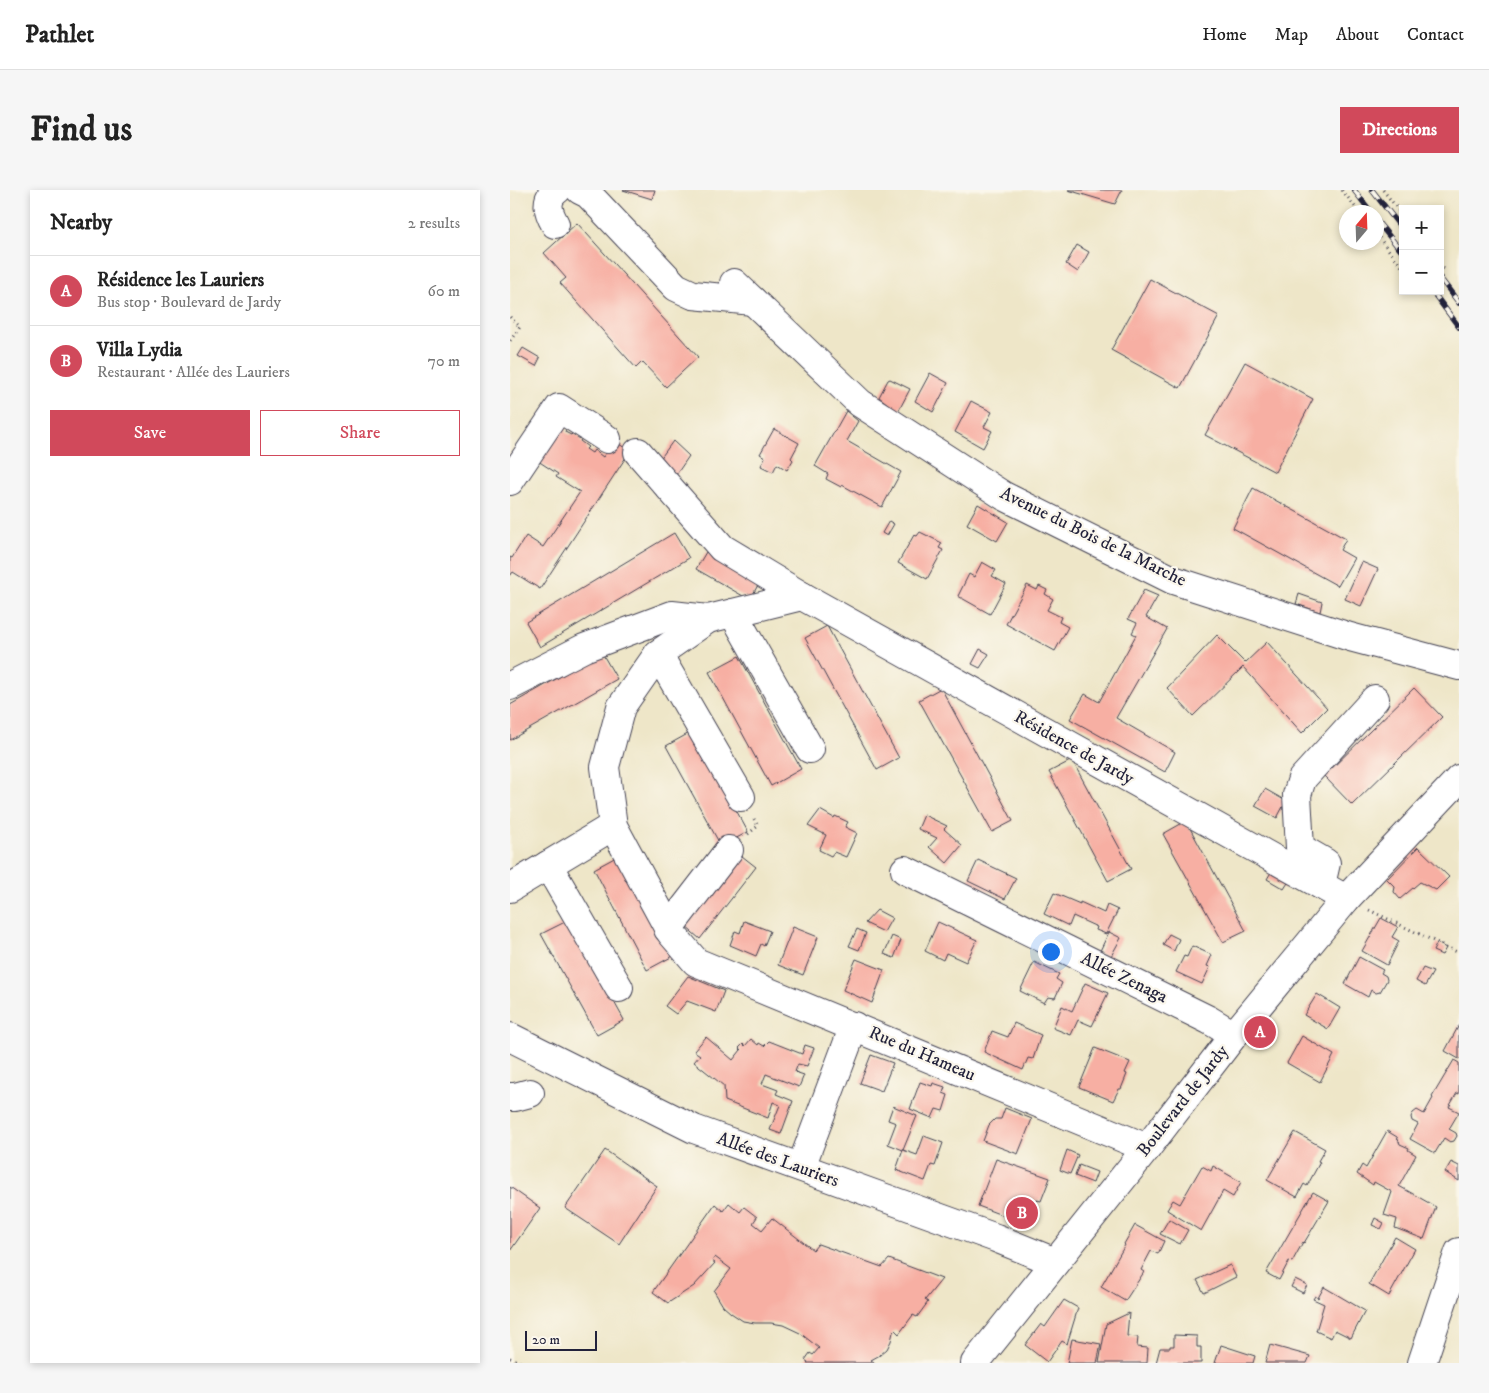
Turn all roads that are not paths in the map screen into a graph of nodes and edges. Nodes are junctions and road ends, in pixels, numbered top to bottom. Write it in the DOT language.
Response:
graph roads {
  1 [pos="557,190"];
  2 [pos="580,190"];
  3 [pos="555,224"];
  4 [pos="734,283"];
  5 [pos="753,301"];
  6 [pos="607,439"];
  7 [pos="638,452"];
  8 [pos="510,481"];
  9 [pos="802,596"];
  10 [pos="721,616"];
  11 [pos="658,654"];
  12 [pos="1459,666"];
  13 [pos="510,686"];
  14 [pos="1375,699"];
  15 [pos="810,749"];
  16 [pos="1459,779"];
  17 [pos="741,797"];
  18 [pos="613,826"];
  19 [pos="729,850"];
  20 [pos="548,865"];
  21 [pos="905,870"];
  22 [pos="1321,885"];
  23 [pos="510,888"];
  24 [pos="1346,899"];
  25 [pos="668,929"];
  26 [pos="619,988"];
  27 [pos="854,1026"];
  28 [pos="1234,1035"];
  29 [pos="510,1037"];
  30 [pos="1147,1148"];
  31 [pos="801,1167"];
  32 [pos="1459,1252"];
  33 [pos="1055,1262"];
  34 [pos="974,1363"];
  35 [pos="1422,1363"];
  1 -- 3 [label="street"];
  2 -- 5 [label="street"];
  4 -- 5 [label="street, Avenue du Bois de la Marche"];
  5 -- 12 [label="street, Avenue du Bois de la Marche"];
  6 -- 8 [label="street"];
  7 -- 9 [label="street, Résidence de Jardy"];
  9 -- 10 [label="street"];
  9 -- 22 [label="street, Résidence de Jardy"];
  10 -- 11 [label="street"];
  10 -- 13 [label="street"];
  10 -- 15 [label="street"];
  11 -- 17 [label="street"];
  11 -- 18 [label="street"];
  14 -- 22 [label="street"];
  16 -- 24 [label="street, Boulevard de Jardy"];
  18 -- 20 [label="street"];
  18 -- 25 [label="street"];
  19 -- 25 [label="street"];
  20 -- 23 [label="street"];
  20 -- 26 [label="street"];
  21 -- 28 [label="street, Allée Zenaga"];
  22 -- 24 [label="street, Résidence de Jardy"];
  24 -- 28 [label="street, Boulevard de Jardy"];
  25 -- 27 [label="street, Rue du Hameau"];
  27 -- 30 [label="street, Rue du Hameau"];
  27 -- 31 [label="street"];
  28 -- 30 [label="street, Boulevard de Jardy"];
  29 -- 31 [label="street, Allée des Lauriers"];
  30 -- 33 [label="street, Boulevard de Jardy"];
  31 -- 33 [label="street, Allée des Lauriers"];
  32 -- 35 [label="street"];
  33 -- 34 [label="street, Boulevard de Jardy"];
}
